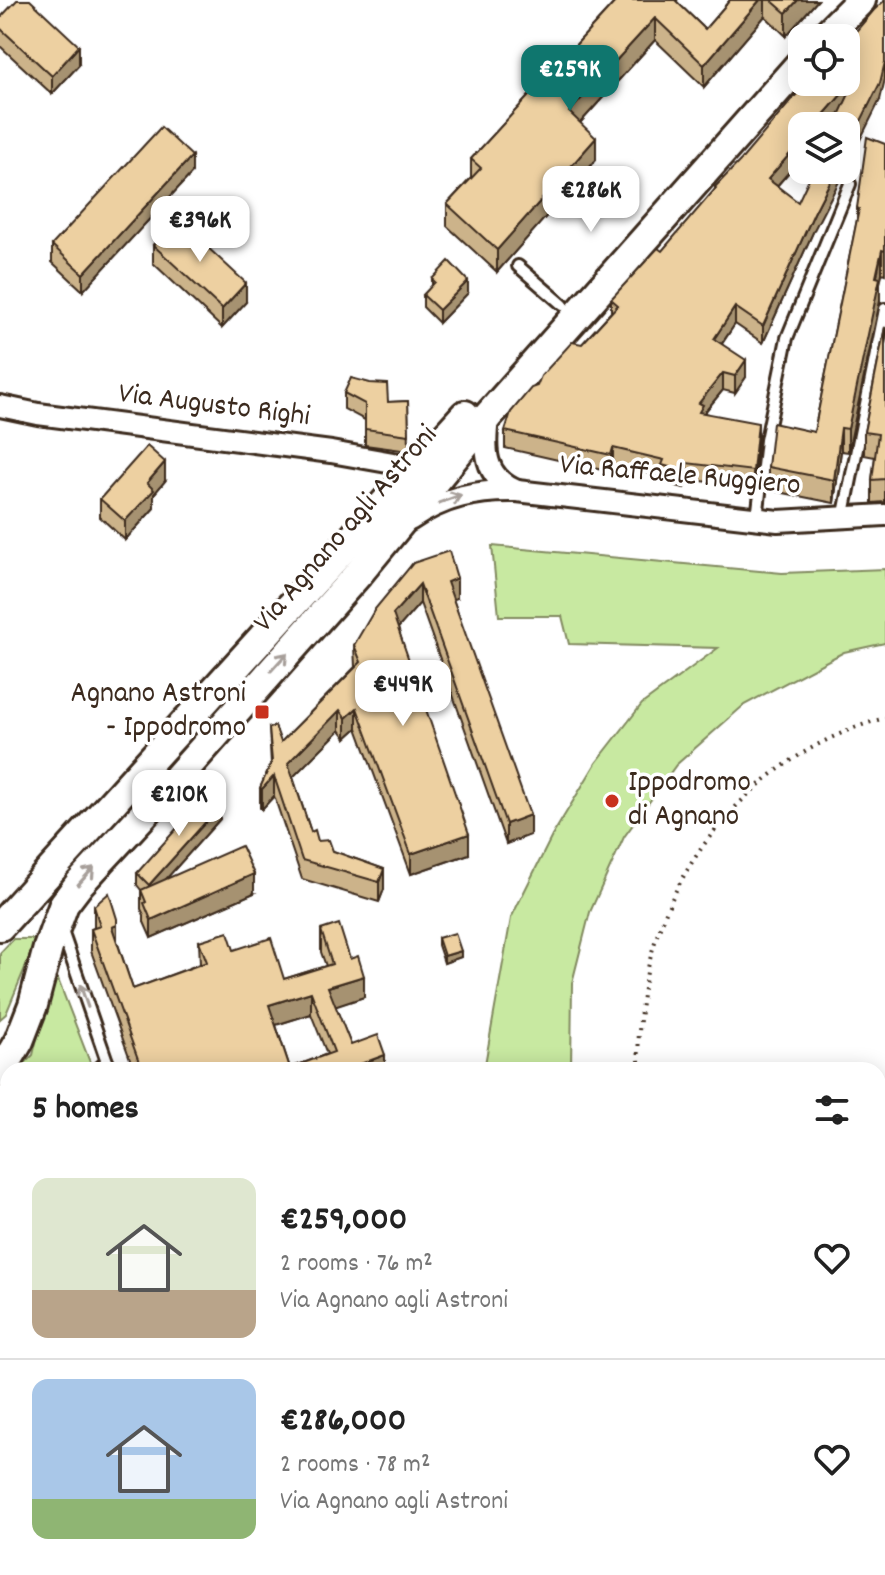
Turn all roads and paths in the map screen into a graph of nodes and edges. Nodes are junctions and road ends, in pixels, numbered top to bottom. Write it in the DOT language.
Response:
graph roads {
  1 [pos="838,0"];
  2 [pos="861,0"];
  3 [pos="816,24"];
  4 [pos="837,24"];
  5 [pos="788,56"];
  6 [pos="788,78"];
  7 [pos="850,184"];
  8 [pos="518,266"];
  9 [pos="563,305"];
  10 [pos="885,309"];
  11 [pos="0,406"];
  12 [pos="488,416"];
  13 [pos="430,471"];
  14 [pos="517,491"];
  15 [pos="885,515"];
  16 [pos="843,519"];
  17 [pos="757,520"];
  18 [pos="391,532"];
  19 [pos="885,718"];
  20 [pos="58,919"];
  21 [pos="0,926"];
  22 [pos="0,935"];
  23 [pos="48,948"];
  24 [pos="38,988"];
  25 [pos="0,1034"];
  26 [pos="7,1062"];
  27 [pos="107,1062"];
  28 [pos="639,1062"];
  1 -- 3 [label="main road, Via Agnano agli Astroni"];
  2 -- 4 [label="main road"];
  5 -- 9 [label="main road, Via Agnano agli Astroni"];
  6 -- 12 [label="main road, Via Agnano agli Astroni"];
  7 -- 17 [label="lane"];
  8 -- 9 [label="lane"];
  9 -- 13 [label="main road, Via Agnano agli Astroni"];
  10 -- 16 [label="lane"];
  11 -- 13 [label="street, Via Augusto Righi"];
  12 -- 13 [label="main road, Via Agnano agli Astroni"];
  12 -- 14 [label="street"];
  13 -- 18 [label="main road, Via Agnano agli Astroni"];
  13 -- 21 [label="main road, Via Agnano agli Astroni"];
  14 -- 17 [label="street, Via Raffaele Ruggiero"];
  18 -- 14 [label="street, Via Raffaele Ruggiero, one-way"];
  15 -- 16 [label="street, Via Raffaele Ruggiero"];
  16 -- 17 [label="street, Via Raffaele Ruggiero"];
  20 -- 18 [label="main road, Via Agnano agli Astroni, one-way"];
  19 -- 28 [label="path"];
  20 -- 23 [label="main road, Via Agnano agli Astroni"];
  27 -- 20 [label="lane, one-way"];
  22 -- 23 [label="main road"];
  23 -- 24 [label="main road, Via Agnano agli Astroni"];
  24 -- 25 [label="main road"];
  24 -- 26 [label="main road, Via Agnano agli Astroni"];
}
